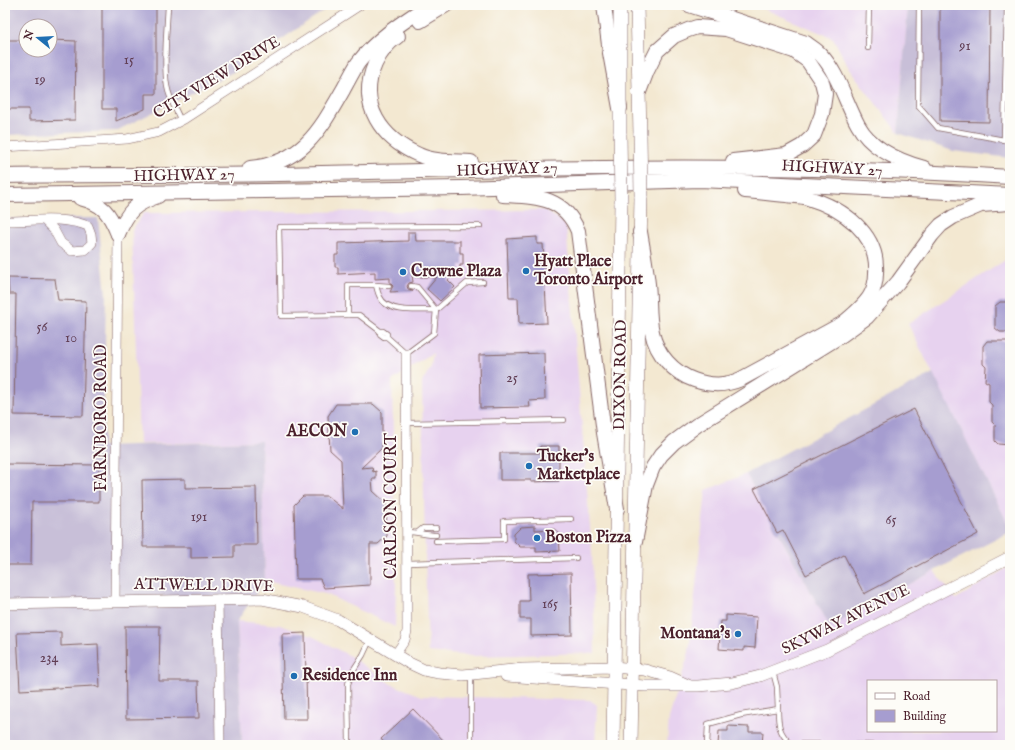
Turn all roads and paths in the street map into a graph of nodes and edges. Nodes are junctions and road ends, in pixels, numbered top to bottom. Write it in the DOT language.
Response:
graph roads {
  1 [pos="168,5"];
  2 [pos="360,5"];
  3 [pos="429,5"];
  4 [pos="446,5"];
  5 [pos="604,5"];
  6 [pos="620,5"];
  7 [pos="637,5"];
  8 [pos="689,5"];
  9 [pos="869,5"];
  10 [pos="919,5"];
  11 [pos="1007,5"];
  12 [pos="868,48"];
  13 [pos="639,92"];
  14 [pos="620,108"];
  15 [pos="181,121"];
  16 [pos="1004,140"];
  17 [pos="1010,141"];
  18 [pos="5,146"];
  19 [pos="710,168"];
  20 [pos="510,169"];
  21 [pos="942,173"];
  22 [pos="5,176"];
  23 [pos="195,176"];
  24 [pos="1010,177"];
  25 [pos="700,180"];
  26 [pos="461,188"];
  27 [pos="166,193"];
  28 [pos="65,194"];
  29 [pos="5,195"];
  30 [pos="1010,195"];
  31 [pos="1010,203"];
  32 [pos="44,220"];
  33 [pos="5,221"];
  34 [pos="480,226"];
  35 [pos="640,232"];
  36 [pos="118,234"];
  37 [pos="483,282"];
  38 [pos="376,285"];
  39 [pos="389,286"];
  40 [pos="411,286"];
  41 [pos="436,310"];
  42 [pos="348,315"];
  43 [pos="406,354"];
  44 [pos="564,420"];
  45 [pos="406,423"];
  46 [pos="616,509"];
  47 [pos="571,519"];
  48 [pos="436,528"];
  49 [pos="407,532"];
  50 [pos="418,532"];
  51 [pos="436,535"];
  52 [pos="436,541"];
  53 [pos="635,542"];
  54 [pos="1010,557"];
  55 [pos="576,558"];
  56 [pos="407,563"];
  57 [pos="218,599"];
  58 [pos="115,602"];
  59 [pos="5,604"];
  60 [pos="370,640"];
  61 [pos="395,656"];
  62 [pos="614,667"];
  63 [pos="632,669"];
  64 [pos="773,672"];
  65 [pos="476,674"];
  66 [pos="614,683"];
  67 [pos="632,685"];
  68 [pos="688,686"];
  69 [pos="778,709"];
  70 [pos="220,745"];
  71 [pos="349,745"];
  72 [pos="471,745"];
  73 [pos="613,745"];
  74 [pos="631,745"];
  75 [pos="707,745"];
  76 [pos="873,745"];
  1 -- 15 [label="lane"];
  2 -- 15 [label="street, CITY VIEW DRIVE"];
  3 -- 23 [label="main road"];
  4 -- 20 [label="main road"];
  5 -- 14 [label="main road"];
  6 -- 14 [label="main road, DIXON ROAD"];
  7 -- 13 [label="main road, DIXON ROAD"];
  8 -- 21 [label="main road"];
  9 -- 12 [label="lane"];
  10 -- 16 [label="lane"];
  11 -- 16 [label="lane"];
  13 -- 19 [label="main road"];
  13 -- 35 [label="main road, DIXON ROAD, bridge"];
  14 -- 46 [label="main road, DIXON ROAD, bridge"];
  15 -- 18 [label="street, CITY VIEW DRIVE"];
  16 -- 17 [label="lane"];
  19 -- 20 [label="main road, HIGHWAY 27"];
  19 -- 21 [label="main road, HIGHWAY 27"];
  20 -- 23 [label="main road, HIGHWAY 27"];
  21 -- 24 [label="main road, HIGHWAY 27"];
  22 -- 23 [label="main road, HIGHWAY 27"];
  25 -- 26 [label="main road, HIGHWAY 27"];
  25 -- 30 [label="main road, HIGHWAY 27"];
  25 -- 35 [label="main road"];
  26 -- 27 [label="main road, HIGHWAY 27"];
  26 -- 46 [label="main road"];
  27 -- 28 [label="main road, HIGHWAY 27"];
  27 -- 36 [label="main road"];
  28 -- 29 [label="main road, HIGHWAY 27"];
  28 -- 36 [label="main road"];
  31 -- 53 [label="main road"];
  32 -- 32 [label="street"];
  32 -- 33 [label="street"];
  34 -- 42 [label="lane"];
  35 -- 53 [label="main road, DIXON ROAD"];
  36 -- 58 [label="street, FARNBORO ROAD"];
  37 -- 41 [label="lane"];
  38 -- 39 [label="lane"];
  38 -- 41 [label="lane"];
  38 -- 42 [label="lane"];
  40 -- 41 [label="lane"];
  41 -- 43 [label="lane"];
  42 -- 43 [label="lane"];
  43 -- 45 [label="street, CARLSON COURT"];
  44 -- 45 [label="lane"];
  45 -- 49 [label="street, CARLSON COURT"];
  46 -- 62 [label="main road, DIXON ROAD"];
  47 -- 52 [label="lane"];
  48 -- 50 [label="lane"];
  49 -- 50 [label="lane"];
  49 -- 56 [label="street, CARLSON COURT"];
  50 -- 51 [label="lane"];
  53 -- 63 [label="main road, DIXON ROAD"];
  54 -- 64 [label="street, SKYWAY AVENUE"];
  55 -- 56 [label="lane"];
  56 -- 61 [label="street, CARLSON COURT"];
  57 -- 58 [label="street, ATTWELL DRIVE"];
  57 -- 60 [label="street, ATTWELL DRIVE"];
  57 -- 70 [label="street"];
  58 -- 59 [label="street, ATTWELL DRIVE"];
  60 -- 61 [label="street, ATTWELL DRIVE"];
  60 -- 71 [label="lane"];
  61 -- 65 [label="street, ATTWELL DRIVE"];
  62 -- 63 [label="street, ATTWELL DRIVE"];
  62 -- 65 [label="street, ATTWELL DRIVE"];
  62 -- 66 [label="main road, DIXON ROAD"];
  63 -- 67 [label="main road, DIXON ROAD"];
  63 -- 68 [label="street, SKYWAY AVENUE"];
  64 -- 68 [label="street, SKYWAY AVENUE"];
  64 -- 69 [label="lane"];
  65 -- 66 [label="street, ATTWELL DRIVE"];
  65 -- 72 [label="lane"];
  66 -- 67 [label="street, ATTWELL DRIVE"];
  66 -- 73 [label="main road, DIXON ROAD"];
  67 -- 68 [label="street, SKYWAY AVENUE"];
  67 -- 74 [label="main road, DIXON ROAD"];
  69 -- 75 [label="lane"];
  69 -- 76 [label="lane"];
}
